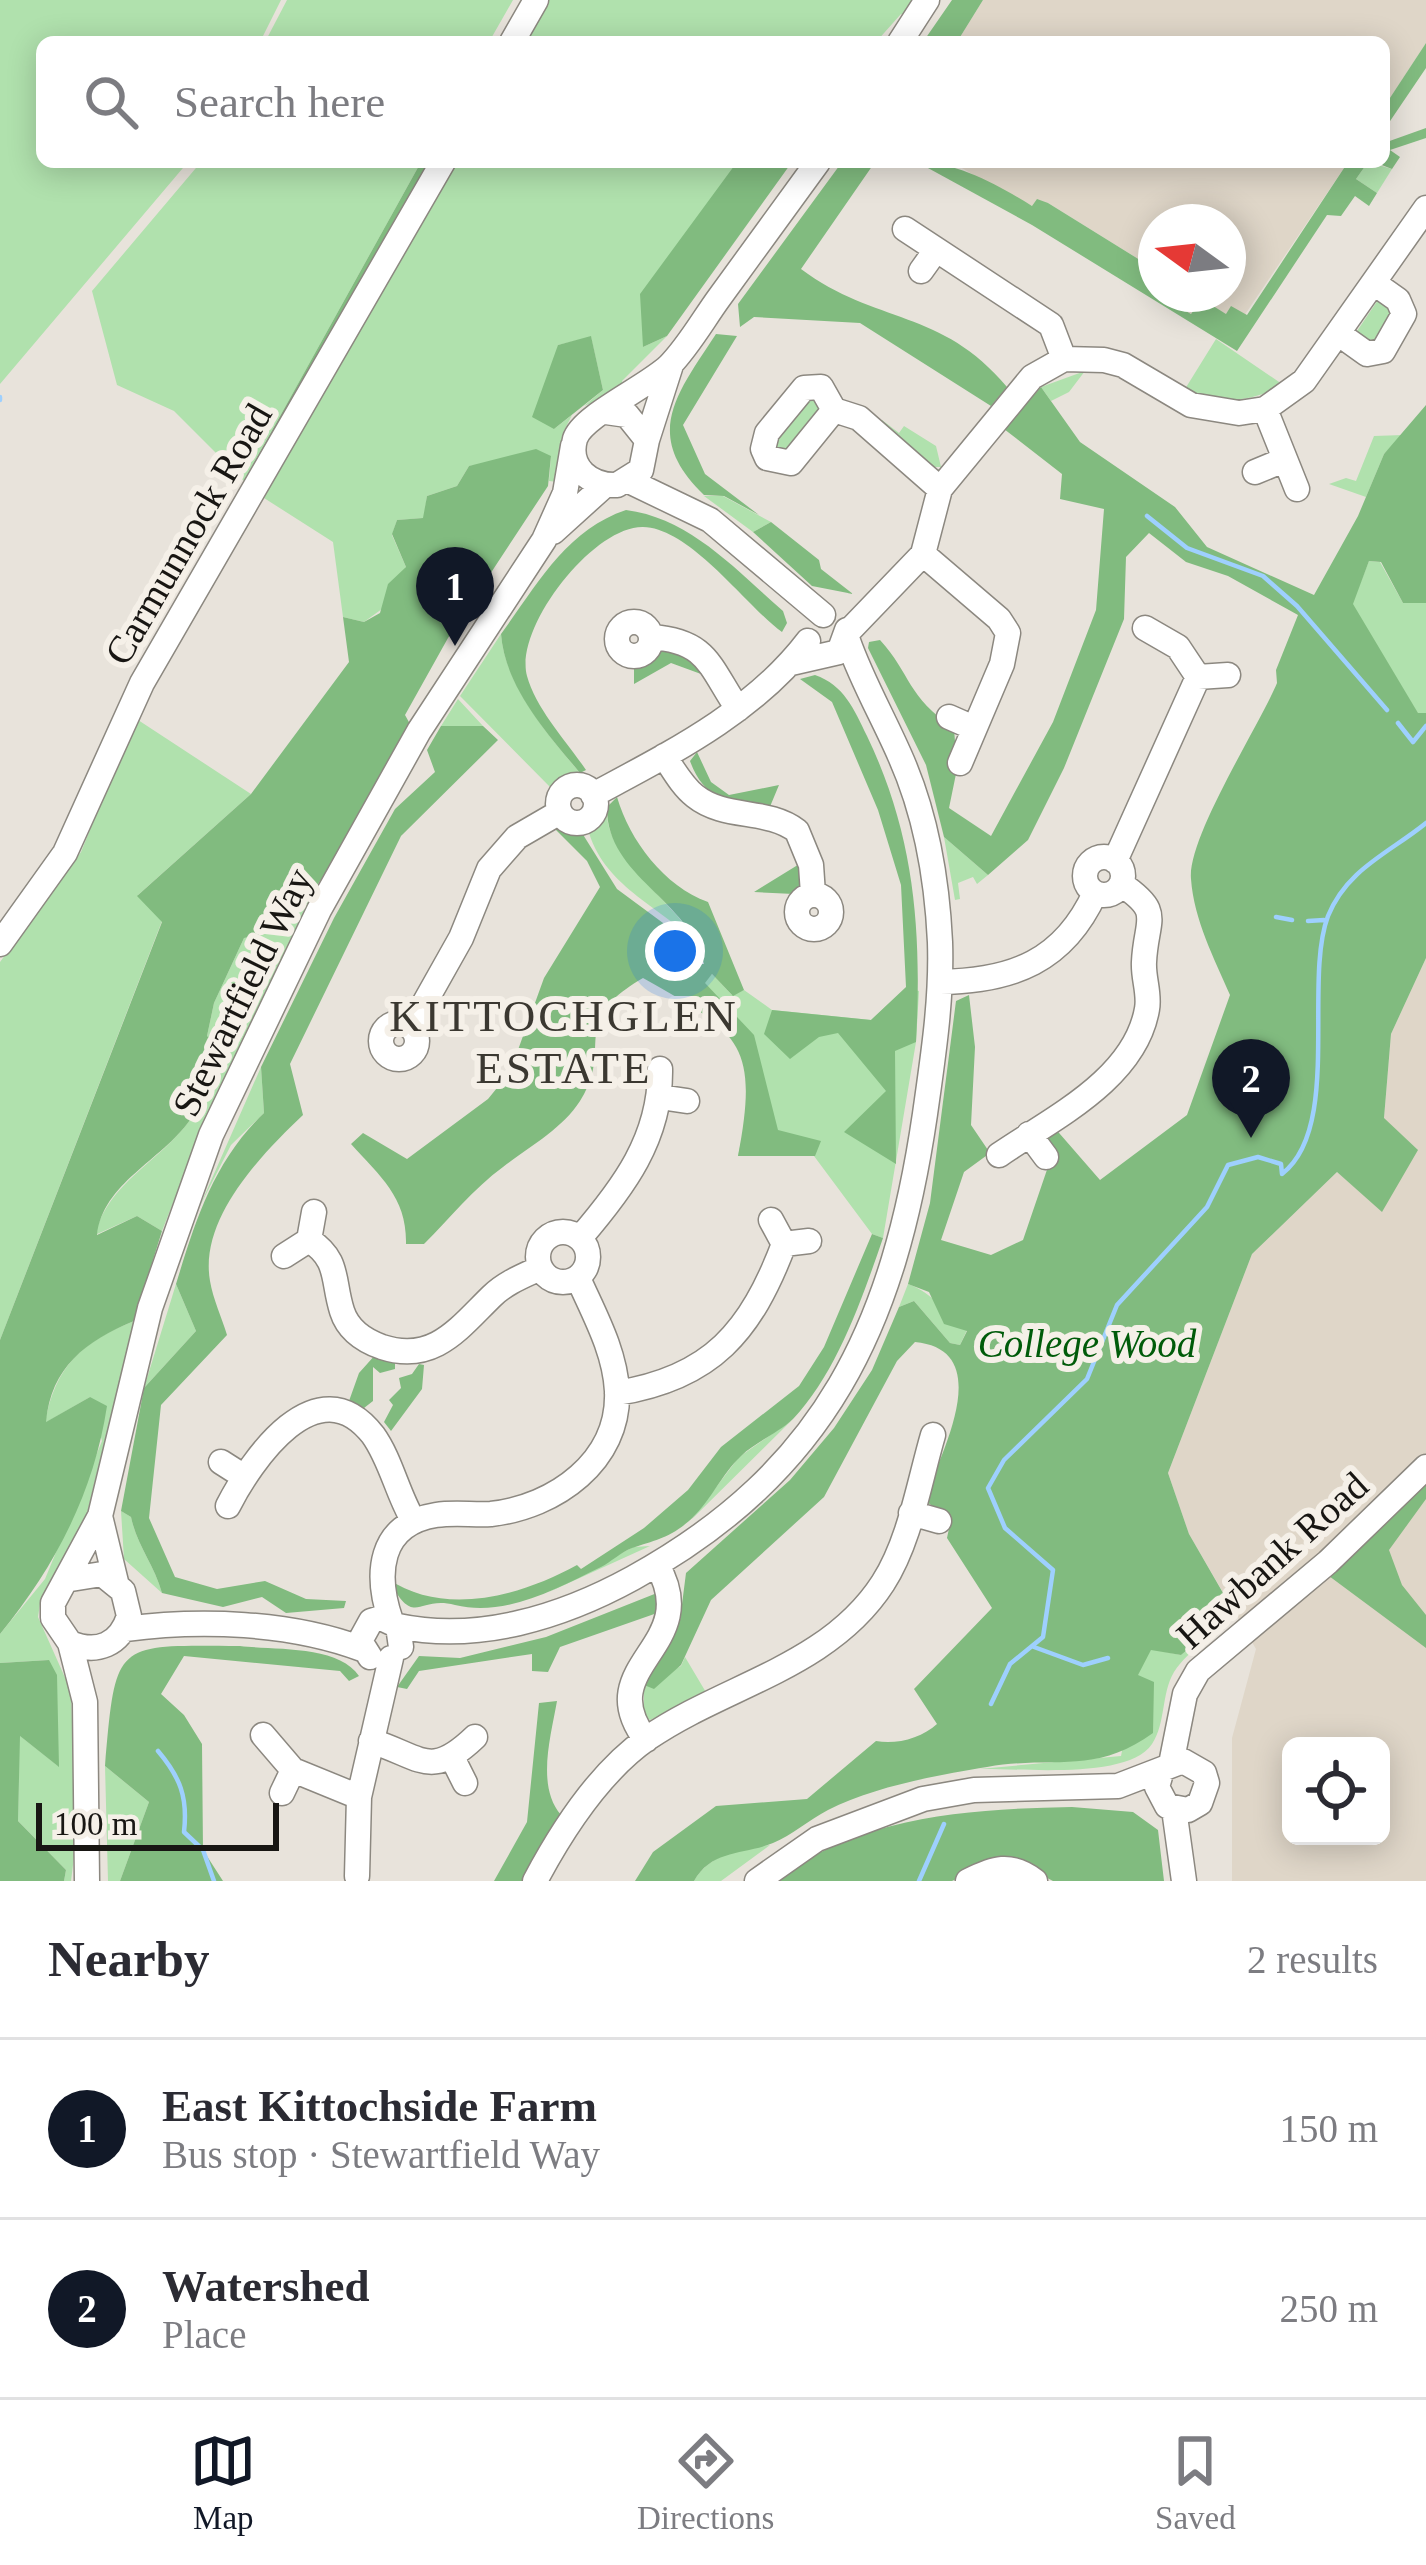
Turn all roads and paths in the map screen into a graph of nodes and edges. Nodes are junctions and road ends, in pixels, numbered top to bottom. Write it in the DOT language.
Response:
graph roads {
  1 [pos="536,0"];
  2 [pos="927,0"];
  3 [pos="515,36"];
  4 [pos="904,36"];
  5 [pos="440,168"];
  6 [pos="814,168"];
  7 [pos="1426,208"];
  8 [pos="905,229"];
  9 [pos="1374,283"];
  10 [pos="1339,334"];
  11 [pos="1064,358"];
  12 [pos="672,363"];
  13 [pos="1264,409"];
  14 [pos="834,410"];
  15 [pos="606,412"];
  16 [pos="573,446"];
  17 [pos="647,448"];
  18 [pos="1284,460"];
  19 [pos="1255,472"];
  20 [pos="617,483"];
  21 [pos="940,488"];
  22 [pos="1297,489"];
  23 [pos="691,508"];
  24 [pos="544,540"];
  25 [pos="922,554"];
  26 [pos="1145,628"];
  27 [pos="828,635"];
  28 [pos="650,638"];
  29 [pos="1228,675"];
  30 [pos="1198,677"];
  31 [pos="738,709"];
  32 [pos="949,717"];
  33 [pos="974,728"];
  34 [pos="664,757"];
  35 [pos="960,763"];
  36 [pos="1118,872"];
  37 [pos="813,895"];
  38 [pos="0,944"];
  39 [pos="940,982"];
  40 [pos="411,1027"];
  41 [pos="660,1069"];
  42 [pos="661,1097"];
  43 [pos="687,1101"];
  44 [pos="1029,1134"];
  45 [pos="999,1155"];
  46 [pos="1046,1157"];
  47 [pos="314,1212"];
  48 [pos="771,1220"];
  49 [pos="580,1238"];
  50 [pos="309,1240"];
  51 [pos="284,1256"];
  52 [pos="540,1268"];
  53 [pos="578,1278"];
  54 [pos="617,1393"];
  55 [pos="933,1436"];
  56 [pos="1426,1468"];
  57 [pos="227,1507"];
  58 [pos="910,1513"];
  59 [pos="100,1516"];
  60 [pos="413,1520"];
  61 [pos="939,1521"];
  62 [pos="657,1564"];
  63 [pos="70,1579"];
  64 [pos="119,1586"];
  65 [pos="180,1622"];
  66 [pos="118,1636"];
  67 [pos="381,1639"];
  68 [pos="70,1643"];
  69 [pos="85,1702"];
  70 [pos="1183,1715"];
  71 [pos="263,1735"];
  72 [pos="475,1737"];
  73 [pos="646,1740"];
  74 [pos="371,1742"];
  75 [pos="453,1759"];
  76 [pos="1166,1768"];
  77 [pos="1204,1773"];
  78 [pos="465,1783"];
  79 [pos="1118,1786"];
  80 [pos="359,1797"];
  81 [pos="1200,1803"];
  82 [pos="1168,1805"];
  83 [pos="1184,1854"];
  84 [pos="353,1879"];
  85 [pos="87,1881"];
  86 [pos="535,1881"];
  87 [pos="757,1881"];
  88 [pos="968,1881"];
  89 [pos="1035,1881"];
  90 [pos="1184,1881"];
  1 -- 3 [label="street"];
  2 -- 4 [label="street"];
  5 -- 38 [label="street, Carmunnock Road"];
  6 -- 12 [label="street"];
  7 -- 9 [label="street"];
  8 -- 11 [label="street"];
  9 -- 10 [label="street"];
  9 -- 10 [label="street"];
  10 -- 13 [label="street"];
  11 -- 13 [label="street"];
  11 -- 21 [label="street"];
  12 -- 15 [label="street"];
  12 -- 17 [label="street"];
  13 -- 18 [label="street"];
  14 -- 21 [label="street"];
  15 -- 16 [label="street"];
  15 -- 17 [label="street"];
  16 -- 20 [label="street"];
  16 -- 24 [label="street, Stewartfield Way"];
  17 -- 20 [label="street"];
  17 -- 23 [label="street"];
  18 -- 19 [label="street"];
  18 -- 22 [label="street"];
  20 -- 23 [label="street"];
  20 -- 24 [label="street, Stewartfield Way"];
  21 -- 25 [label="street"];
  23 -- 27 [label="street"];
  24 -- 59 [label="street, Stewartfield Way"];
  25 -- 27 [label="street"];
  25 -- 33 [label="street"];
  26 -- 30 [label="street"];
  27 -- 31 [label="street"];
  27 -- 39 [label="street"];
  28 -- 31 [label="street"];
  29 -- 30 [label="street"];
  30 -- 36 [label="street"];
  31 -- 34 [label="street"];
  32 -- 33 [label="street"];
  33 -- 35 [label="street"];
  34 -- 37 [label="street"];
  34 -- 40 [label="street"];
  36 -- 39 [label="street"];
  36 -- 44 [label="street"];
  39 -- 62 [label="street"];
  41 -- 42 [label="street"];
  42 -- 43 [label="street"];
  42 -- 49 [label="street"];
  44 -- 45 [label="street"];
  44 -- 46 [label="street"];
  47 -- 50 [label="street"];
  48 -- 54 [label="street"];
  49 -- 52 [label="street"];
  49 -- 53 [label="street"];
  50 -- 51 [label="street"];
  50 -- 52 [label="street"];
  52 -- 53 [label="street"];
  53 -- 54 [label="street"];
  54 -- 60 [label="street"];
  55 -- 58 [label="street"];
  56 -- 70 [label="street, Hawbank Road"];
  57 -- 60 [label="street"];
  58 -- 61 [label="street"];
  58 -- 73 [label="street"];
  59 -- 63 [label="street, Stewartfield Way"];
  59 -- 64 [label="street, Stewartfield Way"];
  60 -- 67 [label="street"];
  62 -- 67 [label="street"];
  62 -- 73 [label="street"];
  63 -- 64 [label="street"];
  63 -- 68 [label="street"];
  64 -- 65 [label="street"];
  64 -- 66 [label="street"];
  65 -- 66 [label="street"];
  65 -- 67 [label="street"];
  66 -- 68 [label="street"];
  66 -- 69 [label="street"];
  67 -- 74 [label="street"];
  68 -- 69 [label="street"];
  69 -- 85 [label="street"];
  70 -- 76 [label="street, Hawbank Road"];
  70 -- 77 [label="street"];
  71 -- 80 [label="street"];
  72 -- 75 [label="street"];
  73 -- 86 [label="street"];
  74 -- 75 [label="street"];
  74 -- 80 [label="street"];
  75 -- 78 [label="street"];
  76 -- 77 [label="street"];
  76 -- 79 [label="street"];
  76 -- 82 [label="street"];
  77 -- 81 [label="street"];
  79 -- 82 [label="street"];
  79 -- 87 [label="street"];
  80 -- 84 [label="street"];
  81 -- 82 [label="street"];
  81 -- 83 [label="street"];
  82 -- 83 [label="street"];
  83 -- 90 [label="street"];
  88 -- 89 [label="street"];
}
